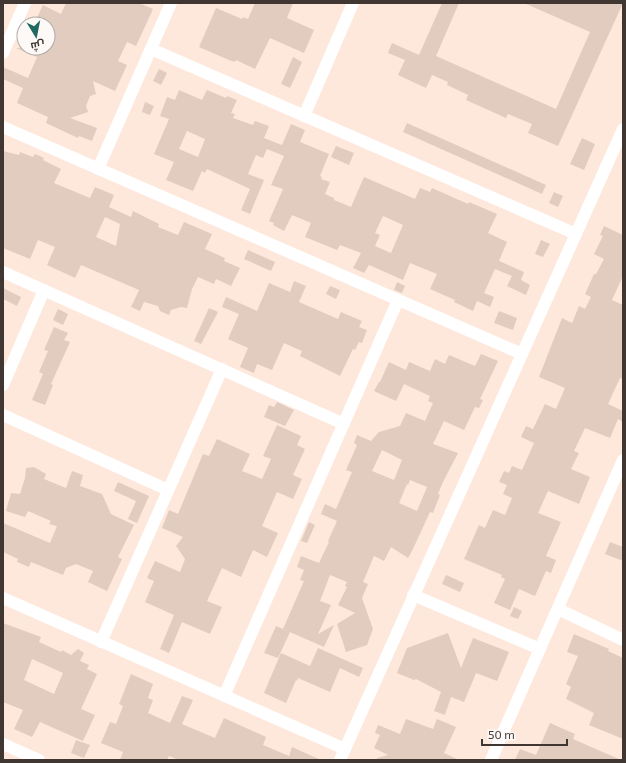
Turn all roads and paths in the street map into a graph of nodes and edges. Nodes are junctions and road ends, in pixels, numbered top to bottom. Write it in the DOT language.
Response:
graph roads {
  1 [pos="25,3"];
  2 [pos="171,3"];
  3 [pos="353,3"];
  4 [pos="151,49"];
  5 [pos="3,53"];
  6 [pos="304,116"];
  7 [pos="3,127"];
  8 [pos="623,128"];
  9 [pos="98,168"];
  10 [pos="576,234"];
  11 [pos="3,272"];
  12 [pos="44,290"];
  13 [pos="398,300"];
  14 [pos="522,354"];
  15 [pos="222,369"];
  16 [pos="3,385"];
  17 [pos="3,415"];
  18 [pos="344,424"];
  19 [pos="623,460"];
  20 [pos="168,490"];
  21 [pos="413,595"];
  22 [pos="3,598"];
  23 [pos="558,609"];
  24 [pos="623,640"];
  25 [pos="101,642"];
  26 [pos="540,649"];
  27 [pos="224,696"];
  28 [pos="3,744"];
  29 [pos="342,754"];
  30 [pos="39,760"];
  31 [pos="491,760"];
  1 -- 5 [label="street"];
  2 -- 4 [label="street"];
  3 -- 6 [label="street"];
  4 -- 6 [label="street"];
  4 -- 9 [label="street"];
  6 -- 10 [label="street"];
  7 -- 9 [label="street"];
  8 -- 10 [label="street"];
  9 -- 13 [label="street"];
  10 -- 14 [label="street"];
  11 -- 12 [label="street"];
  12 -- 15 [label="street"];
  12 -- 16 [label="street"];
  13 -- 14 [label="street"];
  13 -- 18 [label="street"];
  14 -- 21 [label="street"];
  15 -- 18 [label="street"];
  15 -- 20 [label="street"];
  17 -- 20 [label="street"];
  18 -- 27 [label="street"];
  19 -- 23 [label="street"];
  20 -- 25 [label="street"];
  21 -- 26 [label="street"];
  21 -- 29 [label="street"];
  22 -- 25 [label="street"];
  23 -- 24 [label="street"];
  23 -- 26 [label="street"];
  25 -- 27 [label="street"];
  26 -- 31 [label="street"];
  27 -- 29 [label="street"];
  28 -- 30 [label="street"];
}
